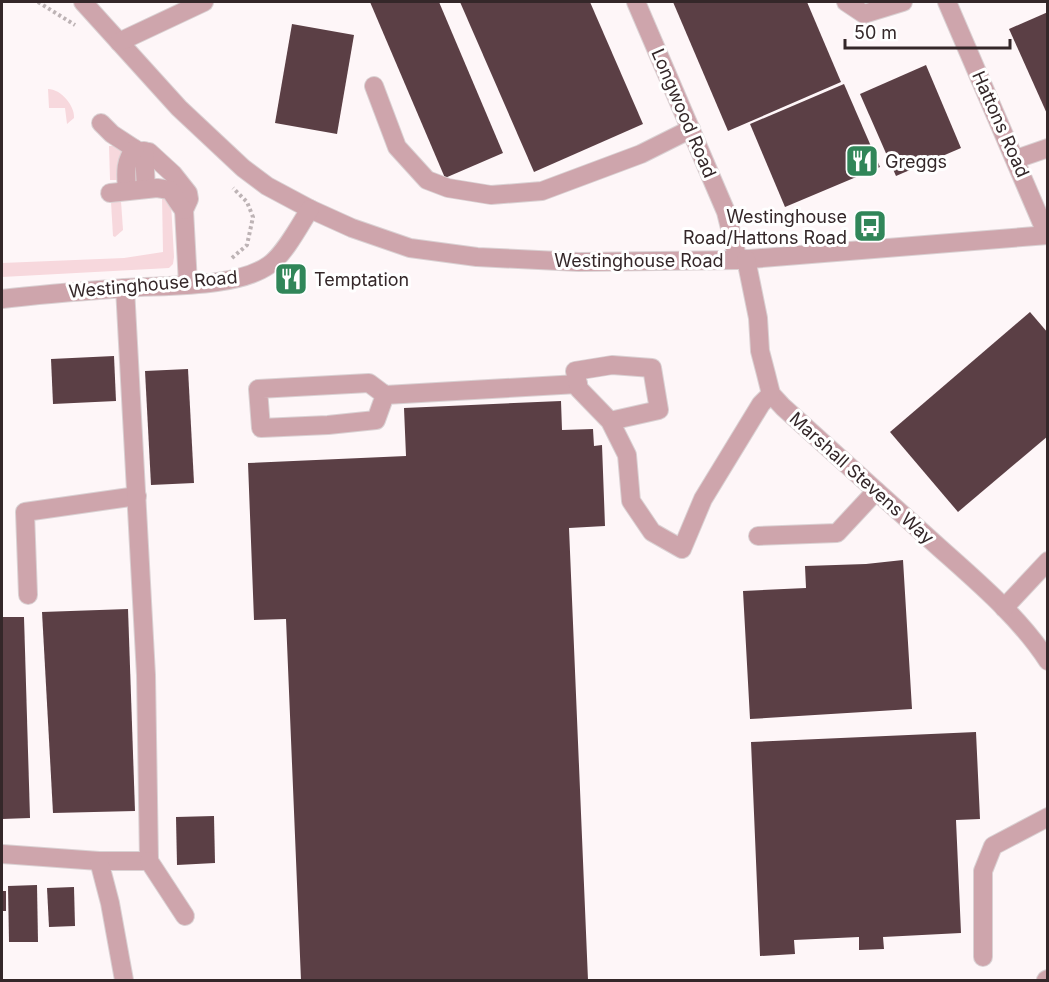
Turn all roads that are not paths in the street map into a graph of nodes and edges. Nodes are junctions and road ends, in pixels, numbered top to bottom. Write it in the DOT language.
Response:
graph roads {
  1 [pos="83,2"];
  2 [pos="204,2"];
  3 [pos="636,2"];
  4 [pos="846,2"];
  5 [pos="903,2"];
  6 [pos="947,2"];
  7 [pos="119,42"];
  8 [pos="374,86"];
  9 [pos="101,123"];
  10 [pos="691,129"];
  11 [pos="1047,148"];
  12 [pos="140,150"];
  13 [pos="1016,159"];
  14 [pos="146,189"];
  15 [pos="310,209"];
  16 [pos="184,210"];
  17 [pos="1047,235"];
  18 [pos="742,259"];
  19 [pos="188,284"];
  20 [pos="125,288"];
  21 [pos="2,299"];
  22 [pos="578,384"];
  23 [pos="771,394"];
  24 [pos="385,395"];
  25 [pos="610,421"];
  26 [pos="876,491"];
  27 [pos="137,496"];
  28 [pos="758,536"];
  29 [pos="1047,561"];
  30 [pos="28,595"];
  31 [pos="1004,608"];
  32 [pos="1047,661"];
  33 [pos="1047,817"];
  34 [pos="2,854"];
  35 [pos="99,861"];
  36 [pos="149,861"];
  37 [pos="185,916"];
  38 [pos="983,957"];
  39 [pos="124,981"];
  1 -- 7 [label="street, Westinghouse Road"];
  2 -- 7 [label="street"];
  3 -- 10 [label="street, Longwood Road"];
  4 -- 5 [label="street"];
  6 -- 13 [label="street, Hattons Road"];
  7 -- 15 [label="street, Westinghouse Road"];
  8 -- 10 [label="street"];
  9 -- 12 [label="street"];
  10 -- 18 [label="street, Longwood Road"];
  11 -- 13 [label="street"];
  12 -- 14 [label="street"];
  12 -- 14 [label="street"];
  12 -- 16 [label="street"];
  13 -- 17 [label="street, Hattons Road"];
  14 -- 16 [label="street"];
  15 -- 18 [label="street, Westinghouse Road"];
  15 -- 19 [label="street, Westinghouse Road"];
  16 -- 19 [label="street"];
  17 -- 18 [label="street, Westinghouse Road"];
  18 -- 23 [label="street"];
  19 -- 20 [label="street, Westinghouse Road"];
  20 -- 21 [label="street, Westinghouse Road"];
  20 -- 27 [label="street"];
  22 -- 24 [label="street"];
  22 -- 25 [label="street"];
  22 -- 25 [label="street"];
  23 -- 25 [label="street"];
  23 -- 26 [label="street, Marshall Stevens Way"];
  24 -- 24 [label="street"];
  26 -- 28 [label="street"];
  26 -- 31 [label="street, Marshall Stevens Way"];
  27 -- 30 [label="street"];
  27 -- 36 [label="street"];
  29 -- 31 [label="street"];
  31 -- 32 [label="street, Marshall Stevens Way"];
  33 -- 38 [label="street"];
  34 -- 35 [label="street"];
  35 -- 36 [label="street"];
  35 -- 39 [label="street"];
  36 -- 37 [label="street"];
}
